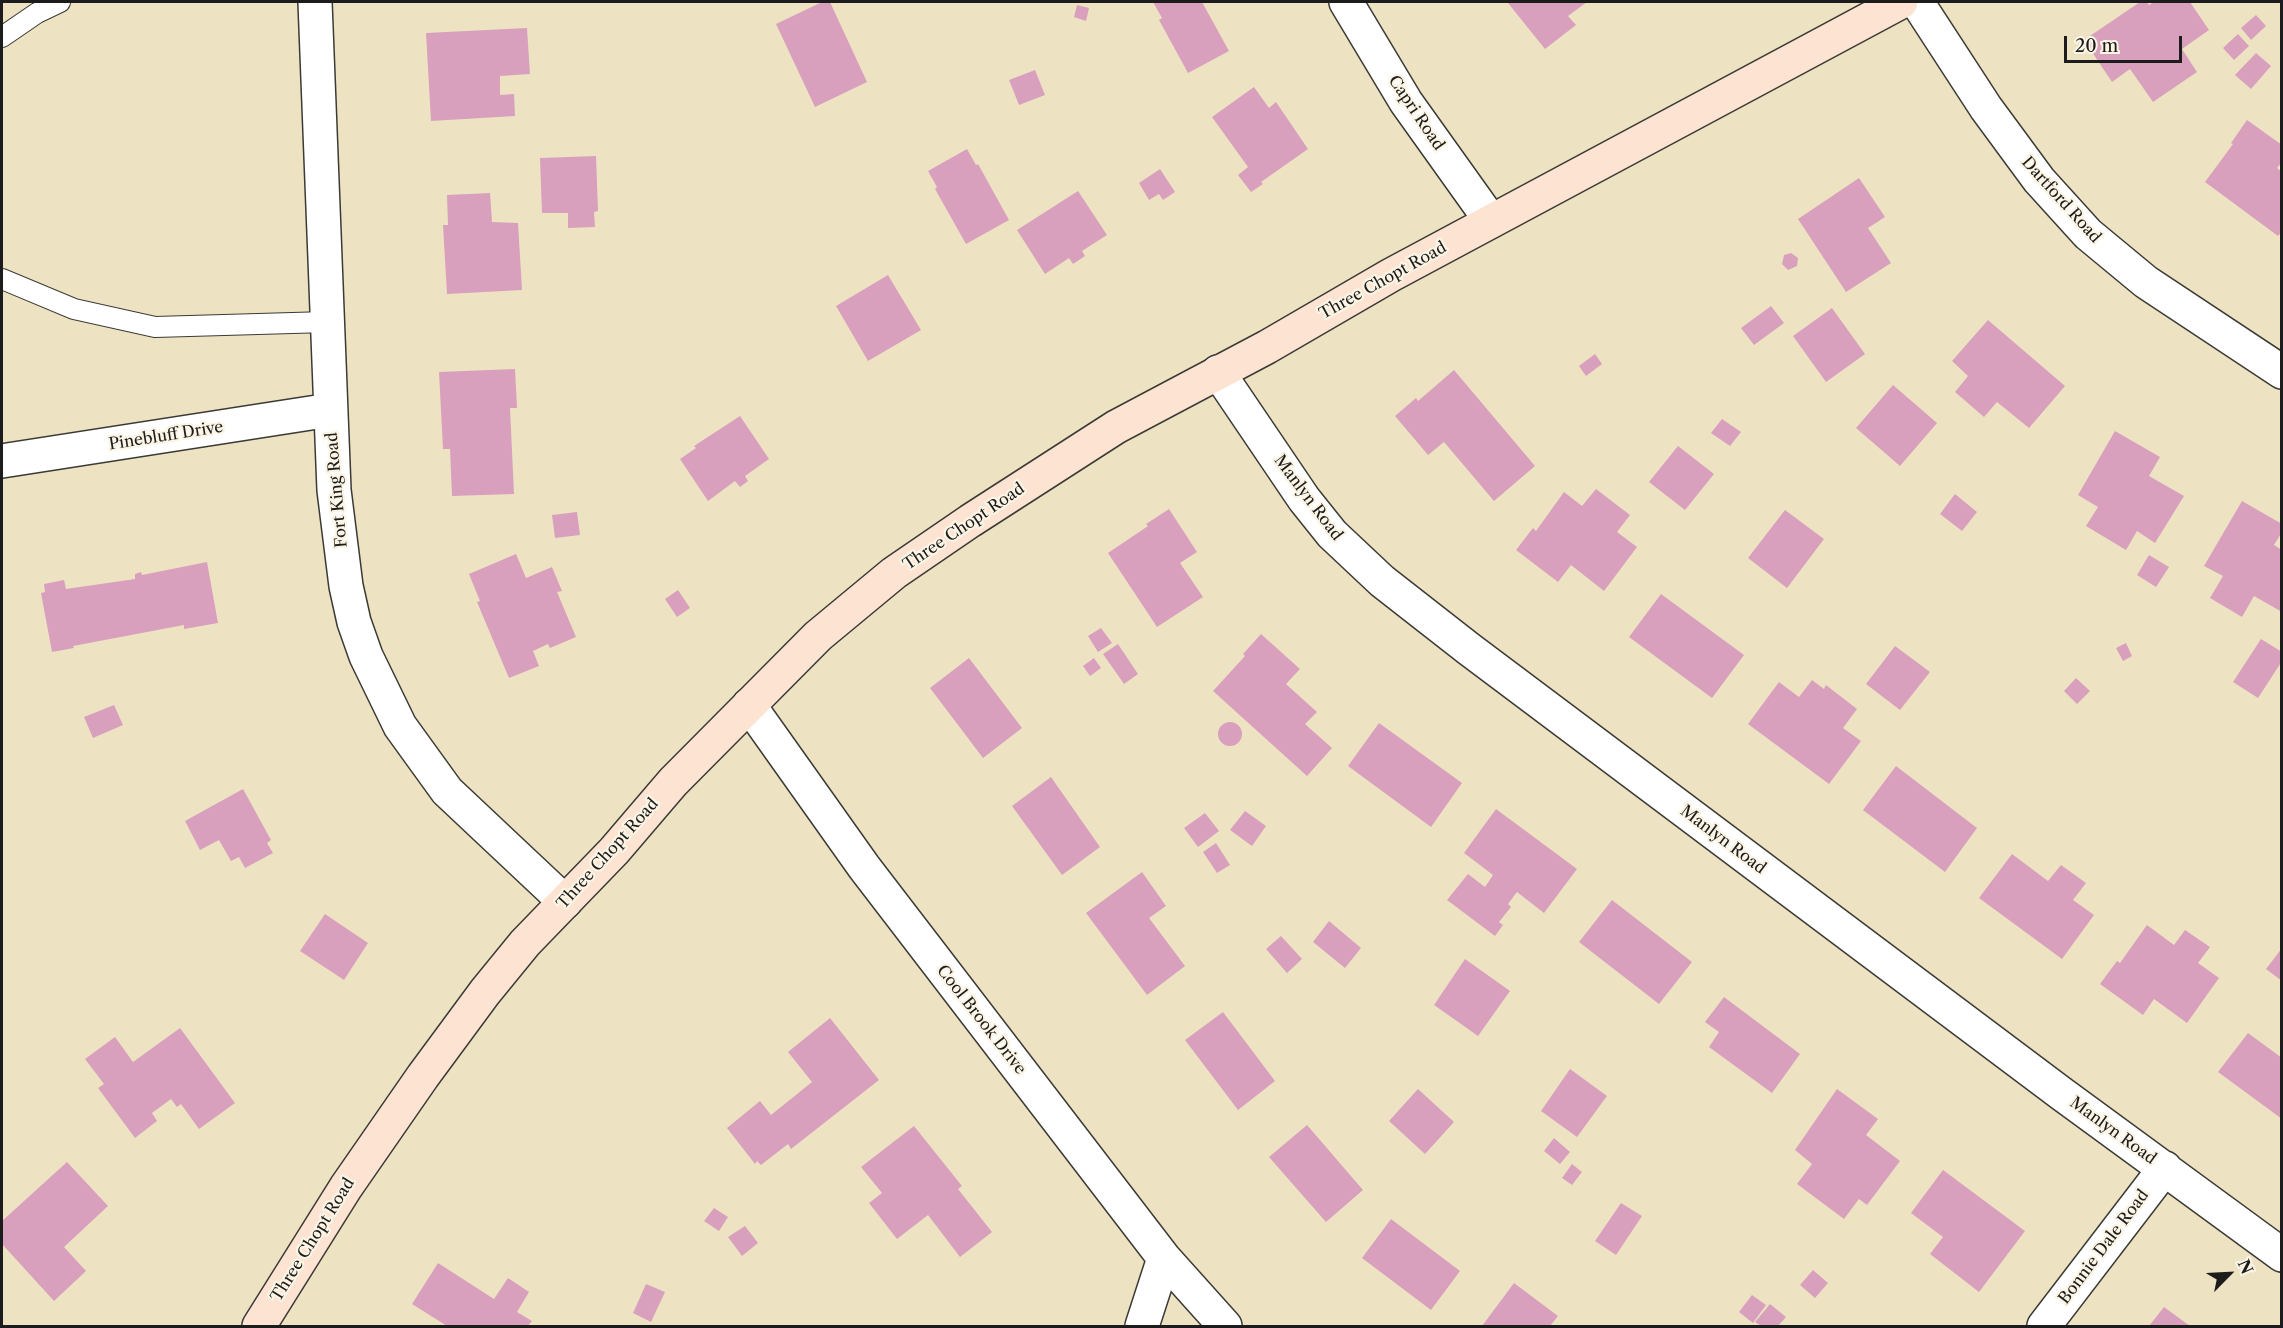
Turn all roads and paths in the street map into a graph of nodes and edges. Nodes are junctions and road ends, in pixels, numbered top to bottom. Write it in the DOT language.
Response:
graph roads {
  1 [pos="60,2"];
  2 [pos="315,2"];
  3 [pos="1346,2"];
  4 [pos="1901,2"];
  5 [pos="1917,2"];
  6 [pos="2,37"];
  7 [pos="1491,221"];
  8 [pos="2,279"];
  9 [pos="327,322"];
  10 [pos="1218,372"];
  11 [pos="2282,372"];
  12 [pos="330,410"];
  13 [pos="2,461"];
  14 [pos="749,705"];
  15 [pos="565,902"];
  16 [pos="2165,1168"];
  17 [pos="2282,1255"];
  18 [pos="1164,1258"];
  19 [pos="259,1326"];
  20 [pos="1142,1326"];
  21 [pos="1225,1326"];
  22 [pos="2044,1326"];
  1 -- 6 [label="lane"];
  2 -- 9 [label="street, Fort King Road"];
  3 -- 7 [label="street, Capri Road"];
  4 -- 7 [label="main road, Three Chopt Road"];
  5 -- 11 [label="street, Dartford Road"];
  7 -- 10 [label="main road, Three Chopt Road"];
  8 -- 9 [label="lane"];
  9 -- 12 [label="street, Fort King Road"];
  10 -- 14 [label="main road, Three Chopt Road"];
  10 -- 16 [label="street, Manlyn Road"];
  12 -- 13 [label="street, Pinebluff Drive"];
  12 -- 15 [label="street, Fort King Road"];
  14 -- 15 [label="main road, Three Chopt Road"];
  14 -- 18 [label="street, Cool Brook Drive"];
  15 -- 19 [label="main road, Three Chopt Road"];
  16 -- 17 [label="street, Manlyn Road"];
  16 -- 22 [label="street, Bonnie Dale Road"];
  18 -- 20 [label="street"];
  18 -- 21 [label="street, Cool Brook Drive"];
}
